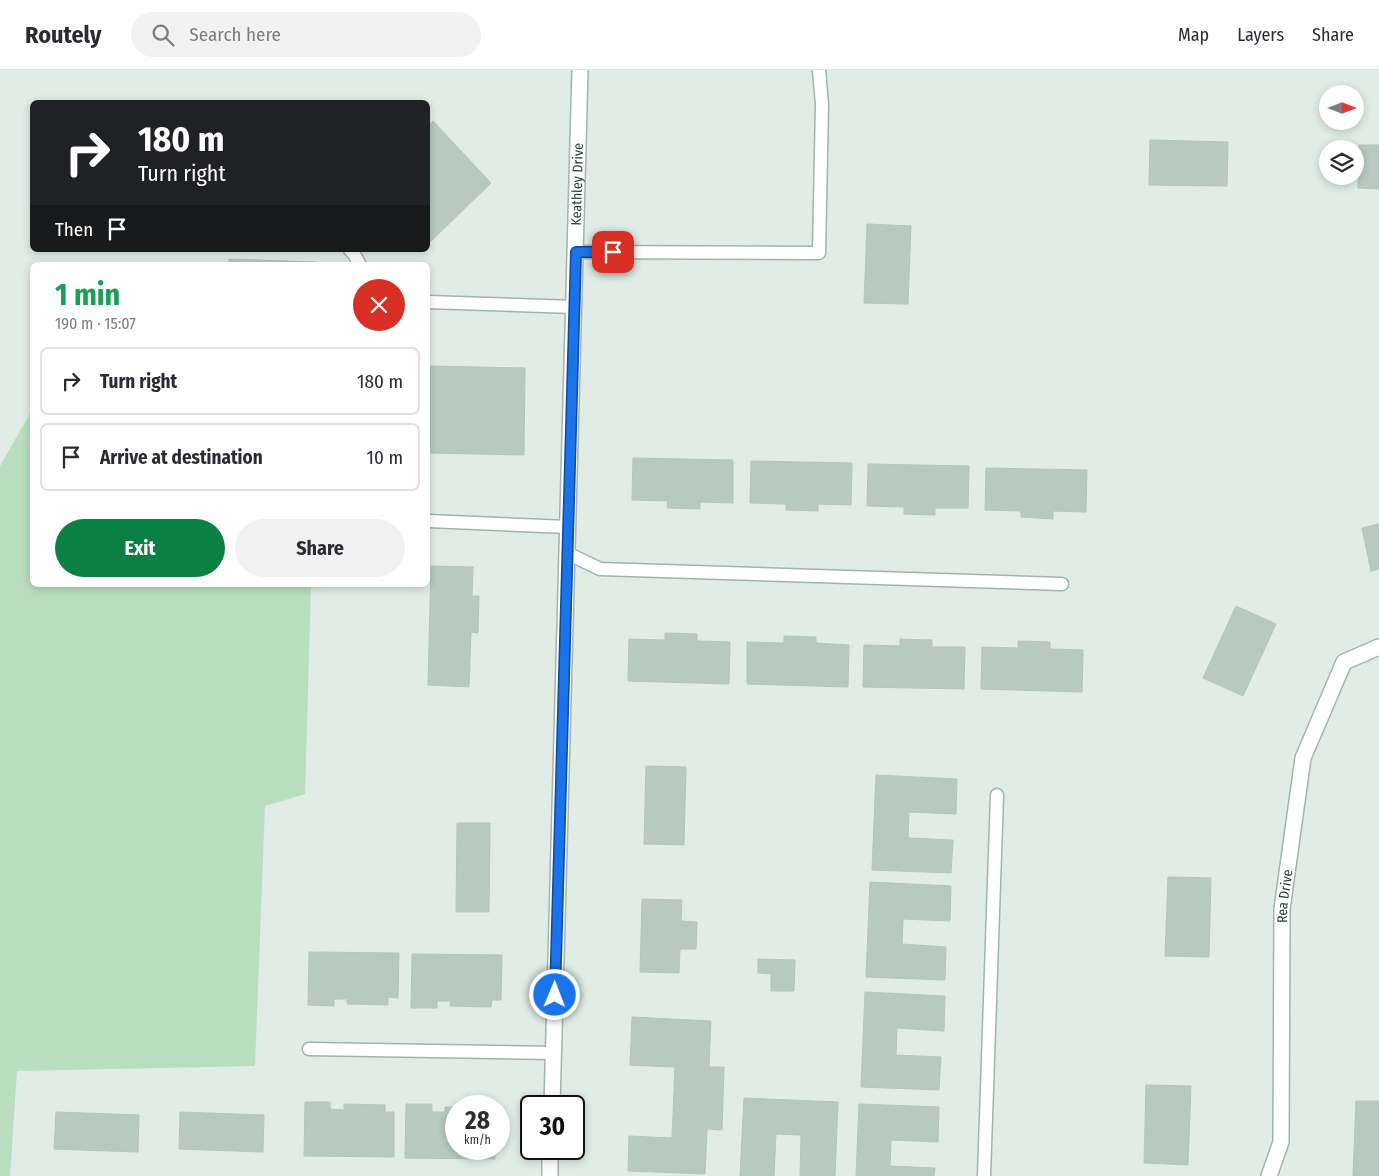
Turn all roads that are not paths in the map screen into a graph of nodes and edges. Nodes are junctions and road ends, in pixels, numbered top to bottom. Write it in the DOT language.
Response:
graph roads {
  1 [pos="580,70"];
  2 [pos="819,70"];
  3 [pos="576,252"];
  4 [pos="430,302"];
  5 [pos="574,307"];
  6 [pos="430,521"];
  7 [pos="568,527"];
  8 [pos="568,553"];
  9 [pos="1062,584"];
  10 [pos="1379,647"];
  11 [pos="997,795"];
  12 [pos="309,1049"];
  13 [pos="554,1053"];
  14 [pos="552,1095"];
  15 [pos="550,1160"];
  16 [pos="550,1176"];
  17 [pos="984,1176"];
  18 [pos="1269,1176"];
  1 -- 3 [label="street, Keathley Drive"];
  2 -- 3 [label="lane"];
  3 -- 5 [label="street, Keathley Drive"];
  4 -- 5 [label="lane"];
  5 -- 7 [label="street, Keathley Drive"];
  6 -- 7 [label="lane"];
  7 -- 8 [label="street, Keathley Drive"];
  8 -- 9 [label="lane"];
  8 -- 13 [label="street, Keathley Drive"];
  10 -- 18 [label="street, Rea Drive"];
  11 -- 17 [label="lane"];
  12 -- 13 [label="lane"];
  13 -- 14 [label="street, Keathley Drive"];
  15 -- 16 [label="street"];
}
